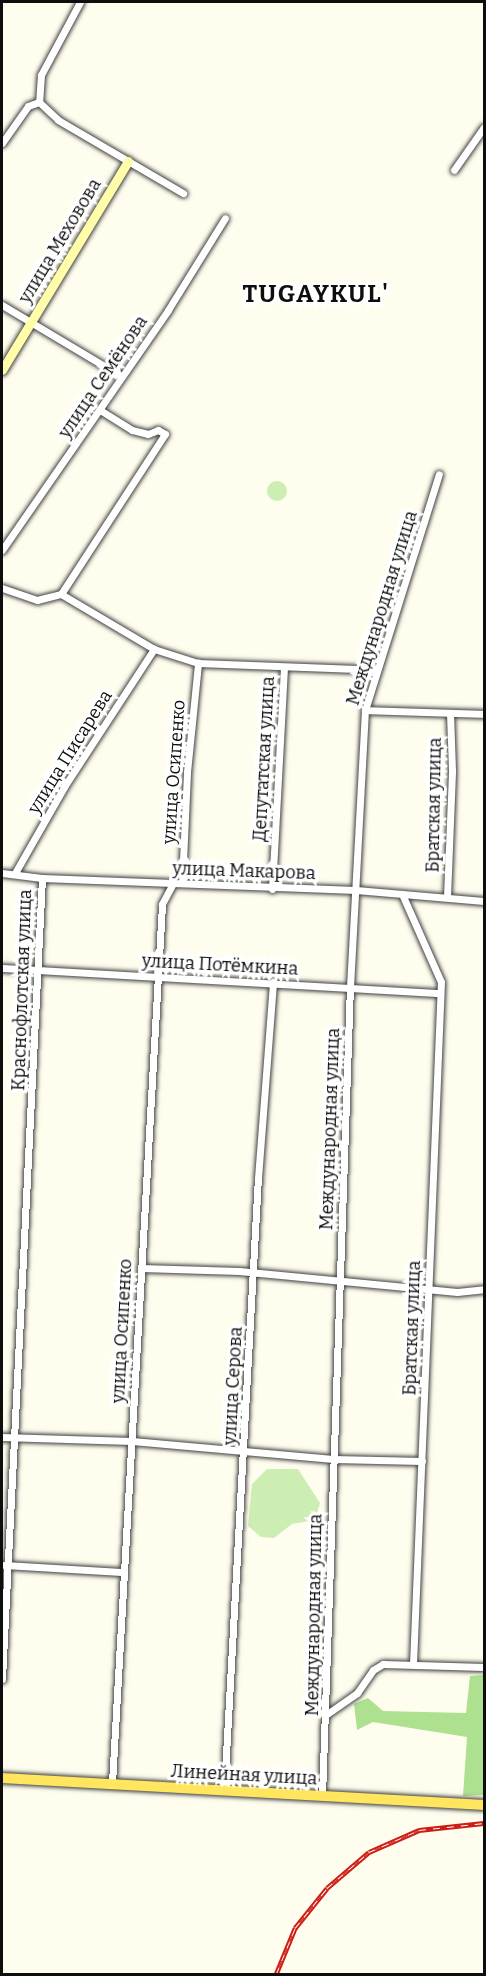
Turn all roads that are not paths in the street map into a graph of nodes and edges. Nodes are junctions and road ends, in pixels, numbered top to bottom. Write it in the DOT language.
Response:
graph roads {
  1 [pos="80,2"];
  2 [pos="39,102"];
  3 [pos="484,127"];
  4 [pos="2,143"];
  5 [pos="128,161"];
  6 [pos="454,170"];
  7 [pos="183,193"];
  8 [pos="225,218"];
  9 [pos="2,305"];
  10 [pos="30,322"];
  11 [pos="2,370"];
  12 [pos="121,376"];
  13 [pos="100,410"];
  14 [pos="439,474"];
  15 [pos="2,550"];
  16 [pos="2,588"];
  17 [pos="61,594"];
  18 [pos="154,649"];
  19 [pos="198,663"];
  20 [pos="284,668"];
  21 [pos="376,670"];
  22 [pos="365,710"];
  23 [pos="450,712"];
  24 [pos="484,714"];
  25 [pos="2,873"];
  26 [pos="15,873"];
  27 [pos="42,878"];
  28 [pos="177,883"];
  29 [pos="272,889"];
  30 [pos="356,890"];
  31 [pos="402,894"];
  32 [pos="447,897"];
  33 [pos="484,901"];
  34 [pos="2,968"];
  35 [pos="39,970"];
  36 [pos="158,977"];
  37 [pos="273,982"];
  38 [pos="350,987"];
  39 [pos="437,993"];
  40 [pos="141,1268"];
  41 [pos="253,1274"];
  42 [pos="340,1281"];
  43 [pos="484,1289"];
  44 [pos="428,1290"];
  45 [pos="2,1437"];
  46 [pos="13,1438"];
  47 [pos="132,1441"];
  48 [pos="245,1449"];
  49 [pos="333,1459"];
  50 [pos="422,1461"];
  51 [pos="4,1565"];
  52 [pos="122,1572"];
  53 [pos="413,1664"];
  54 [pos="484,1667"];
  55 [pos="2,1679"];
  56 [pos="327,1714"];
  57 [pos="2,1778"];
  58 [pos="112,1783"];
  59 [pos="224,1791"];
  60 [pos="322,1796"];
  61 [pos="484,1805"];
  1 -- 2 [label="street"];
  2 -- 4 [label="street"];
  2 -- 5 [label="street"];
  3 -- 6 [label="street"];
  5 -- 7 [label="street"];
  5 -- 10 [label="street, улица Меховова"];
  8 -- 12 [label="street, улица Семёнова"];
  9 -- 10 [label="street"];
  10 -- 11 [label="street, улица Меховова"];
  10 -- 12 [label="street"];
  12 -- 13 [label="street, улица Семёнова"];
  13 -- 15 [label="street, улица Семёнова"];
  13 -- 17 [label="street"];
  14 -- 21 [label="street, Международная улица"];
  16 -- 17 [label="street"];
  17 -- 18 [label="street"];
  18 -- 19 [label="street"];
  18 -- 26 [label="street, улица Писарева"];
  19 -- 20 [label="street"];
  19 -- 28 [label="street, улица Осипенко"];
  20 -- 21 [label="street"];
  20 -- 29 [label="street, Депутатская улица"];
  21 -- 22 [label="street, Международная улица"];
  22 -- 23 [label="street"];
  22 -- 30 [label="street, Международная улица"];
  23 -- 24 [label="street"];
  23 -- 32 [label="street, Братская улица"];
  25 -- 26 [label="street, улица Макарова"];
  26 -- 27 [label="street, улица Макарова"];
  27 -- 28 [label="street, улица Макарова"];
  27 -- 35 [label="street, Краснофлотская улица"];
  28 -- 29 [label="street, улица Макарова"];
  28 -- 36 [label="street, улица Осипенко"];
  29 -- 30 [label="street, улица Макарова"];
  30 -- 31 [label="street, улица Макарова"];
  30 -- 38 [label="street, Международная улица"];
  31 -- 32 [label="street, улица Макарова"];
  31 -- 39 [label="street, Братская улица"];
  32 -- 33 [label="street, улица Макарова"];
  34 -- 35 [label="street, улица Потёмкина"];
  35 -- 36 [label="street, улица Потёмкина"];
  35 -- 46 [label="street, Краснофлотская улица"];
  36 -- 37 [label="street, улица Потёмкина"];
  36 -- 40 [label="street, улица Осипенко"];
  37 -- 38 [label="street, улица Потёмкина"];
  37 -- 41 [label="street, улица Серова"];
  38 -- 39 [label="street, улица Потёмкина"];
  38 -- 42 [label="street, Международная улица"];
  39 -- 44 [label="street, Братская улица"];
  40 -- 41 [label="street"];
  40 -- 47 [label="street, улица Осипенко"];
  41 -- 42 [label="street"];
  41 -- 48 [label="street, улица Серова"];
  42 -- 44 [label="street"];
  42 -- 49 [label="street, Международная улица"];
  43 -- 44 [label="street"];
  44 -- 50 [label="street, Братская улица"];
  45 -- 46 [label="street"];
  46 -- 47 [label="street"];
  46 -- 51 [label="street, Краснофлотская улица"];
  47 -- 48 [label="street"];
  47 -- 52 [label="street, улица Осипенко"];
  48 -- 49 [label="street"];
  48 -- 59 [label="street, улица Серова"];
  49 -- 50 [label="street"];
  49 -- 56 [label="street, Международная улица"];
  50 -- 53 [label="street, Братская улица"];
  51 -- 52 [label="street"];
  51 -- 55 [label="street, Краснофлотская улица"];
  52 -- 58 [label="street, улица Осипенко"];
  53 -- 54 [label="street"];
  53 -- 56 [label="street"];
  56 -- 60 [label="street, Международная улица"];
  57 -- 58 [label="main road, Линейная улица"];
  58 -- 59 [label="main road, Линейная улица"];
  59 -- 60 [label="main road, Линейная улица"];
  60 -- 61 [label="main road, Линейная улица"];
}
